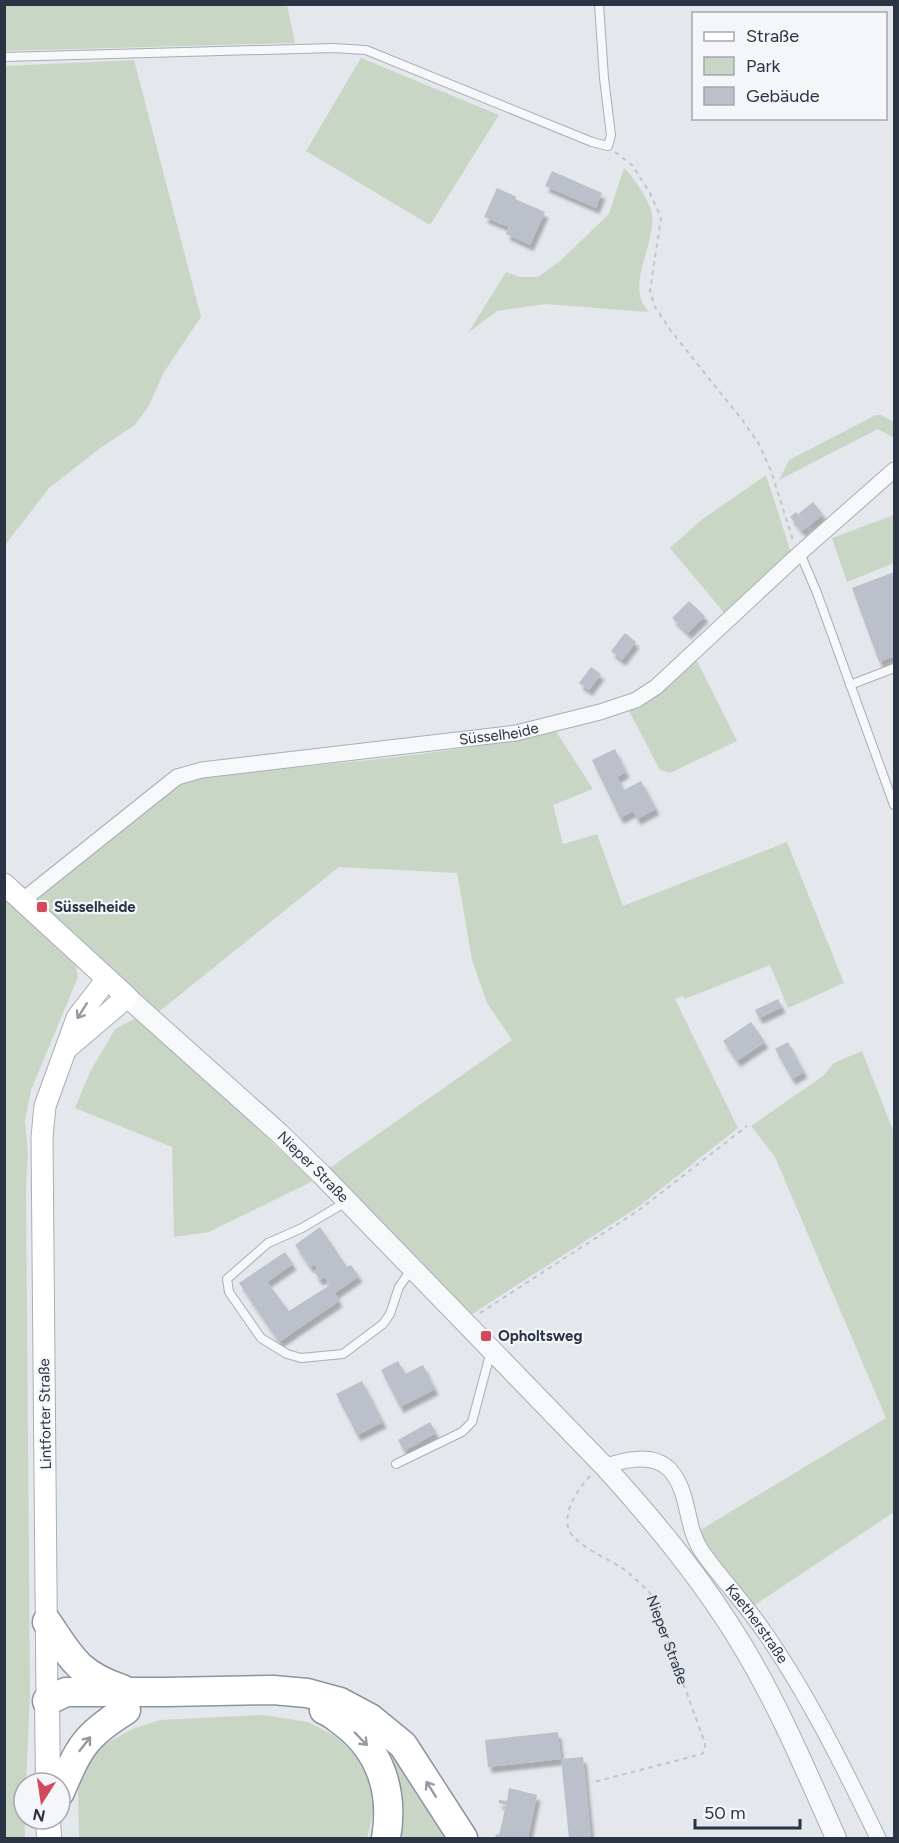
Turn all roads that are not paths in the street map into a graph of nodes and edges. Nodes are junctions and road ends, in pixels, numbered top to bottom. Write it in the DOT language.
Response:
graph roads {
  1 [pos="599,4"];
  2 [pos="4,57"];
  3 [pos="894,470"];
  4 [pos="800,553"];
  5 [pos="894,668"];
  6 [pos="850,685"];
  7 [pos="894,806"];
  8 [pos="10,890"];
  9 [pos="107,979"];
  10 [pos="126,997"];
  11 [pos="66,1049"];
  12 [pos="347,1201"];
  13 [pos="412,1268"];
  14 [pos="492,1350"];
  15 [pos="396,1464"];
  16 [pos="605,1467"];
  17 [pos="47,1622"];
  18 [pos="47,1701"];
  19 [pos="128,1701"];
  20 [pos="48,1771"];
  21 [pos="69,1771"];
  22 [pos="386,1839"];
  23 [pos="463,1839"];
  24 [pos="836,1839"];
  25 [pos="878,1839"];
  1 -- 2 [label="lane"];
  3 -- 4 [label="street, Süsselheide"];
  4 -- 6 [label="lane"];
  4 -- 8 [label="street, Süsselheide"];
  5 -- 6 [label="lane"];
  6 -- 7 [label="lane"];
  8 -- 9 [label="main road, Nieper Straße"];
  9 -- 10 [label="main road, Nieper Straße"];
  9 -- 11 [label="main road, Lintforter Straße, one-way"];
  10 -- 11 [label="main road, Lintforter Straße"];
  10 -- 12 [label="street, Nieper Straße"];
  11 -- 17 [label="main road, Lintforter Straße"];
  12 -- 13 [label="street, Nieper Straße"];
  12 -- 13 [label="lane"];
  13 -- 14 [label="street, Nieper Straße"];
  14 -- 15 [label="lane"];
  14 -- 16 [label="street, Nieper Straße"];
  16 -- 24 [label="street, Nieper Straße"];
  16 -- 25 [label="street, Kaetherstraße"];
  17 -- 18 [label="main road, Lintforter Straße"];
  17 -- 19 [label="highway"];
  18 -- 19 [label="highway"];
  18 -- 20 [label="main road, Lintforter Straße"];
  21 -- 19 [label="highway, one-way"];
  19 -- 22 [label="highway, one-way"];
  23 -- 19 [label="highway, one-way"];
}
